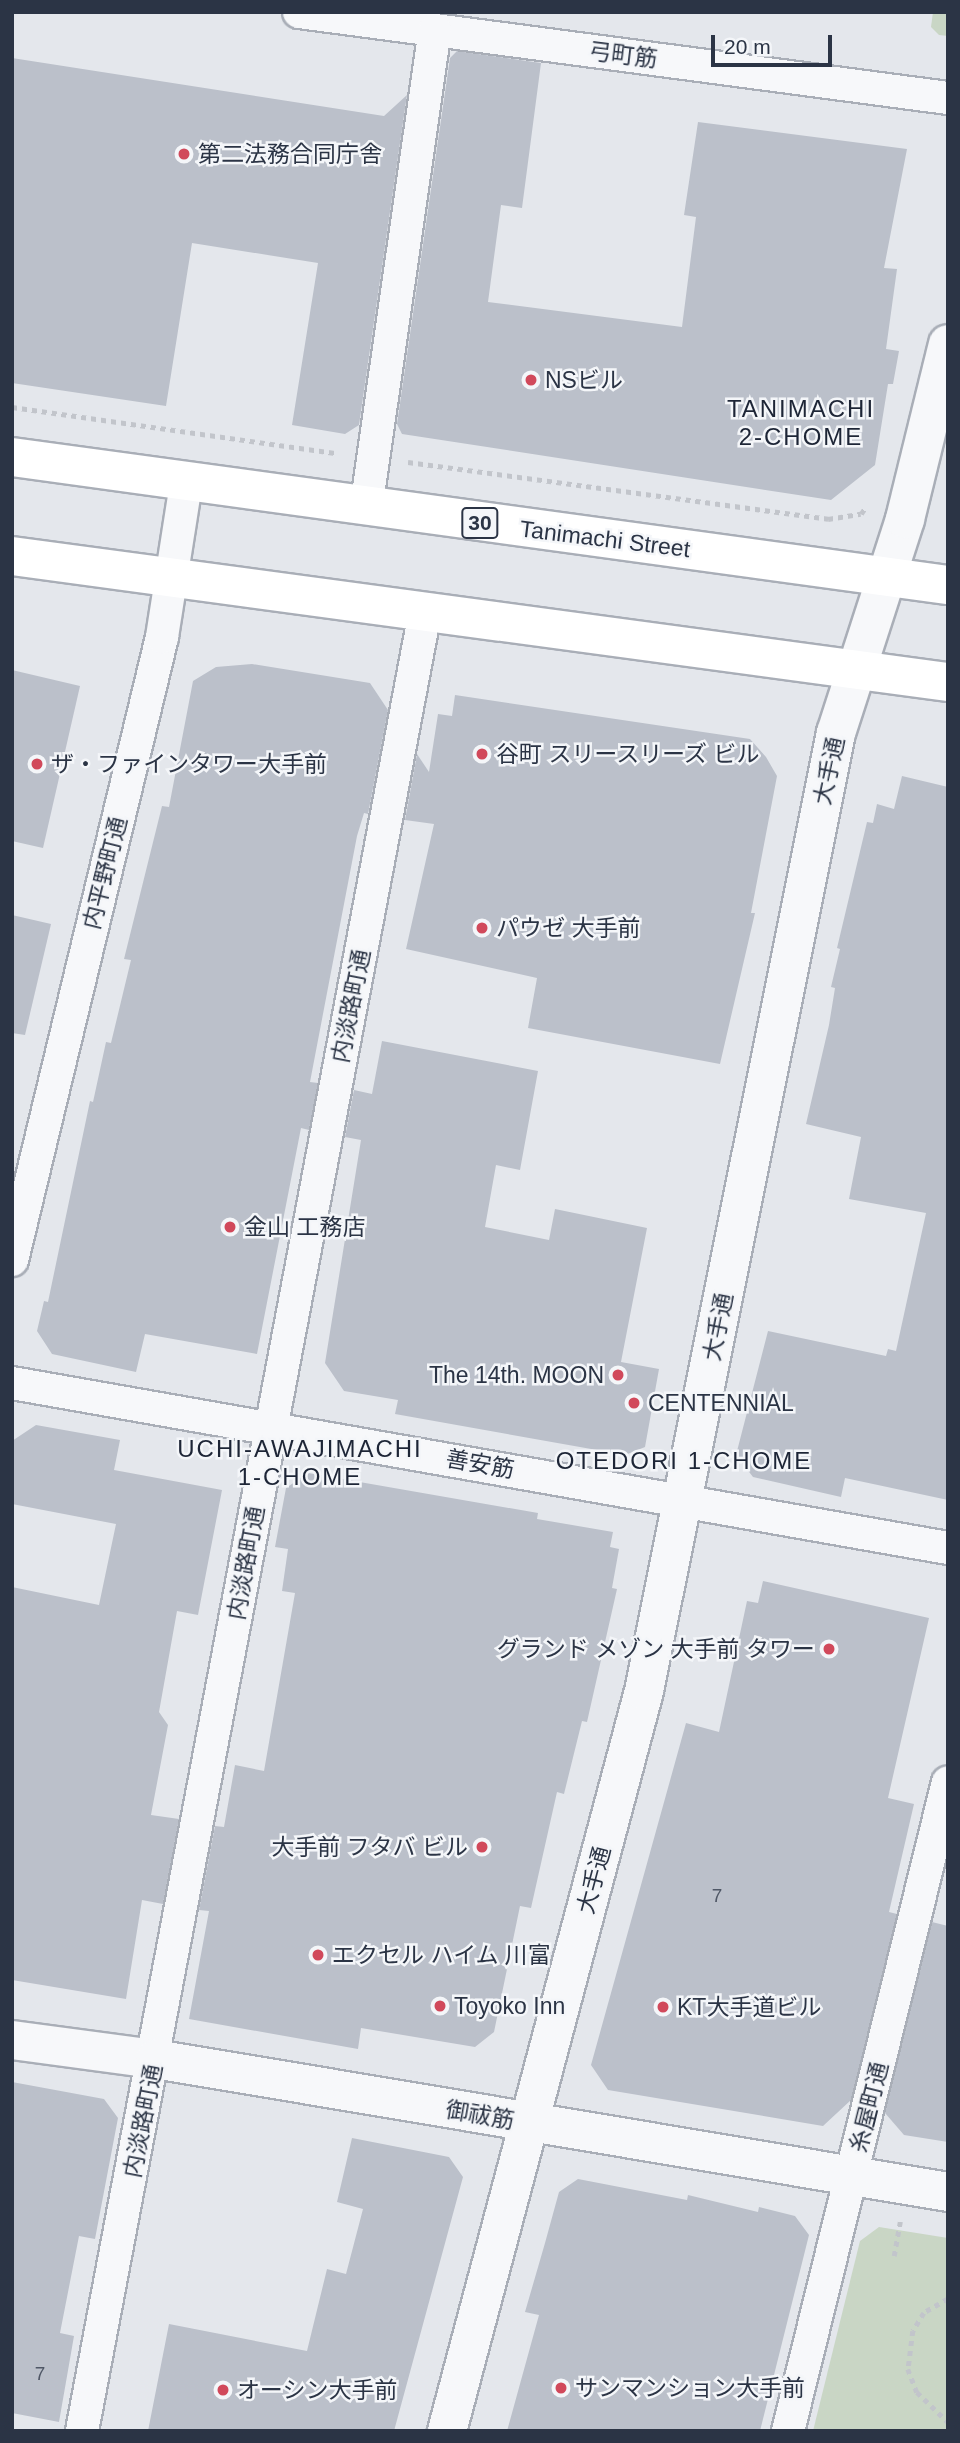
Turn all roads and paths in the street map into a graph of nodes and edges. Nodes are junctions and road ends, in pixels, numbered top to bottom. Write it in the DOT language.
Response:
graph roads {
  1 [pos="299,12"];
  2 [pos="435,30"];
  3 [pos="948,98"];
  4 [pos="948,344"];
  5 [pos="12,407"];
  6 [pos="12,457"];
  7 [pos="372,457"];
  8 [pos="186,483"];
  9 [pos="868,504"];
  10 [pos="366,508"];
  11 [pos="12,556"];
  12 [pos="887,576"];
  13 [pos="171,579"];
  14 [pos="948,585"];
  15 [pos="425,613"];
  16 [pos="856,669"];
  17 [pos="948,682"];
  18 [pos="12,1260"];
  19 [pos="12,1383"];
  20 [pos="271,1426"];
  21 [pos="683,1501"];
  22 [pos="948,1548"];
  23 [pos="948,1782"];
  24 [pos="12,2040"];
  25 [pos="155,2059"];
  26 [pos="529,2124"];
  27 [pos="852,2176"];
  28 [pos="948,2192"];
  29 [pos="900,2221"];
  30 [pos="894,2256"];
  31 [pos="948,2299"];
  32 [pos="948,2422"];
  33 [pos="82,2431"];
  34 [pos="447,2431"];
  35 [pos="788,2431"];
  1 -- 2 [label="street, 弓町筋"];
  2 -- 3 [label="street, 弓町筋"];
  2 -- 7 [label="street"];
  4 -- 12 [label="street, 大手通"];
  5 -- 7 [label="path"];
  6 -- 8 [label="main road, Tanimachi Street / 30"];
  7 -- 9 [label="path"];
  7 -- 10 [label="street"];
  8 -- 10 [label="main road, Tanimachi Street / 30"];
  8 -- 13 [label="street, 内平野町通"];
  10 -- 12 [label="main road, Tanimachi Street / 30"];
  11 -- 13 [label="main road"];
  12 -- 14 [label="main road, Tanimachi Street / 30"];
  12 -- 16 [label="street, 大手通"];
  13 -- 15 [label="main road"];
  13 -- 18 [label="street, 内平野町通"];
  15 -- 16 [label="main road"];
  15 -- 20 [label="street, 内淡路町通"];
  16 -- 17 [label="main road"];
  16 -- 21 [label="street, 大手通"];
  19 -- 20 [label="street, 善安筋"];
  20 -- 21 [label="street, 善安筋"];
  20 -- 25 [label="street, 内淡路町通"];
  21 -- 22 [label="street, 善安筋"];
  21 -- 26 [label="street, 大手通"];
  23 -- 27 [label="street, 糸屋町通"];
  24 -- 25 [label="street, 御祓筋"];
  25 -- 26 [label="street, 御祓筋"];
  25 -- 33 [label="street, 内淡路町通"];
  26 -- 27 [label="street, 御祓筋"];
  26 -- 34 [label="street, 大手通"];
  27 -- 28 [label="street, 御祓筋"];
  27 -- 35 [label="street, 糸屋町通"];
  29 -- 30 [label="path"];
  31 -- 32 [label="path"];
}
